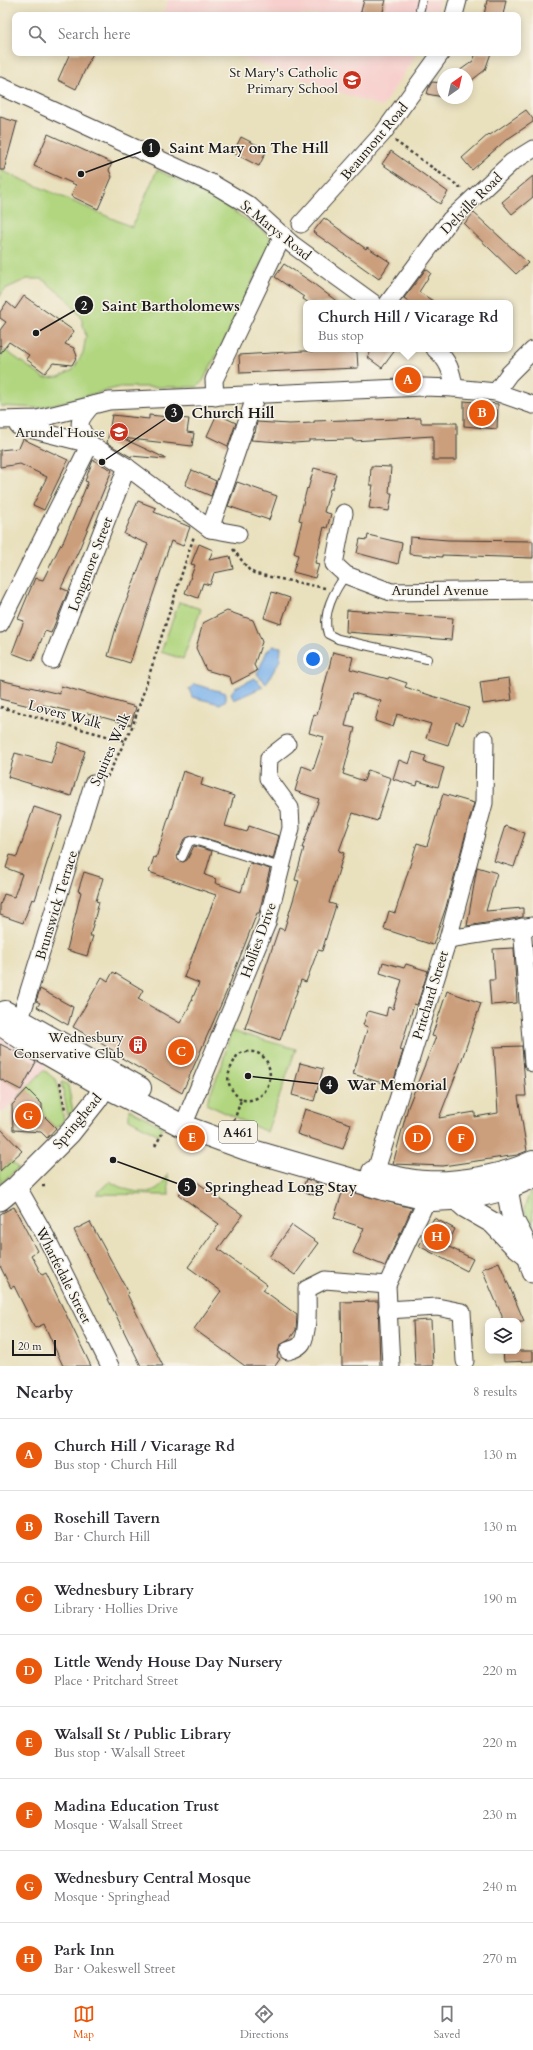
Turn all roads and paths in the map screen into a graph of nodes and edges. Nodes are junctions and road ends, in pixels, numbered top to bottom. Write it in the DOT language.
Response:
graph roads {
  1 [pos="422,0"];
  2 [pos="458,0"];
  3 [pos="420,9"];
  4 [pos="455,12"];
  5 [pos="439,56"];
  6 [pos="0,86"];
  7 [pos="383,133"];
  8 [pos="533,149"];
  9 [pos="474,197"];
  10 [pos="300,224"];
  11 [pos="283,235"];
  12 [pos="369,300"];
  13 [pos="390,300"];
  14 [pos="533,350"];
  15 [pos="438,352"];
  16 [pos="454,388"];
  17 [pos="496,392"];
  18 [pos="256,395"];
  19 [pos="215,398"];
  20 [pos="92,405"];
  21 [pos="533,405"];
  22 [pos="0,422"];
  23 [pos="90,444"];
  24 [pos="127,467"];
  25 [pos="344,513"];
  26 [pos="210,527"];
  27 [pos="238,534"];
  28 [pos="346,575"];
  29 [pos="336,590"];
  30 [pos="533,590"];
  31 [pos="0,624"];
  32 [pos="427,659"];
  33 [pos="52,660"];
  34 [pos="0,707"];
  35 [pos="485,739"];
  36 [pos="124,741"];
  37 [pos="287,744"];
  38 [pos="99,783"];
  39 [pos="182,857"];
  40 [pos="281,867"];
  41 [pos="527,927"];
  42 [pos="448,939"];
  43 [pos="0,1009"];
  44 [pos="12,1025"];
  45 [pos="57,1058"];
  46 [pos="533,1063"];
  47 [pos="107,1079"];
  48 [pos="241,1100"];
  49 [pos="66,1113"];
  50 [pos="186,1119"];
  51 [pos="234,1122"];
  52 [pos="533,1162"];
  53 [pos="533,1177"];
  54 [pos="373,1179"];
  55 [pos="499,1182"];
  56 [pos="17,1186"];
  57 [pos="424,1190"];
  58 [pos="455,1190"];
  59 [pos="0,1200"];
  60 [pos="530,1263"];
  61 [pos="387,1285"];
  62 [pos="387,1310"];
  63 [pos="288,1351"];
  64 [pos="465,1362"];
  65 [pos="110,1366"];
  66 [pos="391,1366"];
  1 -- 3 [label="lane"];
  2 -- 4 [label="street"];
  5 -- 7 [label="street, Beaumont Road"];
  6 -- 11 [label="street, St Marys Road"];
  7 -- 9 [label="path"];
  7 -- 10 [label="street, Beaumont Road"];
  8 -- 9 [label="street, Delville Road"];
  9 -- 13 [label="street, Delville Road"];
  11 -- 12 [label="street, St Marys Road"];
  11 -- 19 [label="street"];
  14 -- 17 [label="street"];
  15 -- 16 [label="street"];
  16 -- 17 [label="street"];
  16 -- 18 [label="street"];
  17 -- 21 [label="street"];
  18 -- 19 [label="street"];
  18 -- 26 [label="street"];
  19 -- 20 [label="street"];
  20 -- 22 [label="street"];
  20 -- 23 [label="street"];
  22 -- 23 [label="street"];
  23 -- 24 [label="street"];
  23 -- 31 [label="street"];
  24 -- 26 [label="street"];
  24 -- 33 [label="street, Longmore Street"];
  25 -- 28 [label="street"];
  26 -- 27 [label="street"];
  26 -- 29 [label="path"];
  26 -- 36 [label="path, Squires Walk"];
  28 -- 29 [label="lane"];
  28 -- 30 [label="street, Arundel Avenue"];
  29 -- 32 [label="lane"];
  34 -- 36 [label="path, Lovers Walk"];
  35 -- 42 [label="street, Pritchard Street"];
  36 -- 38 [label="path, Squires Walk"];
  37 -- 40 [label="street, Hollies Drive"];
  38 -- 44 [label="street, Brunswick Terrace"];
  39 -- 40 [label="lane"];
  40 -- 50 [label="street, Hollies Drive"];
  41 -- 42 [label="street"];
  41 -- 46 [label="street"];
  42 -- 54 [label="street, Pritchard Street"];
  43 -- 44 [label="highway"];
  44 -- 45 [label="highway"];
  45 -- 47 [label="highway, A461"];
  45 -- 49 [label="path"];
  47 -- 50 [label="highway, A461"];
  47 -- 56 [label="street, Springhead"];
  48 -- 48 [label="path"];
  48 -- 51 [label="path"];
  50 -- 54 [label="highway, A461"];
  50 -- 54 [label="highway"];
  52 -- 55 [label="highway"];
  53 -- 55 [label="highway"];
  54 -- 57 [label="highway, A461"];
  55 -- 58 [label="highway"];
  55 -- 60 [label="street"];
  56 -- 59 [label="street, Springhead"];
  56 -- 65 [label="street, Wharfedale Street"];
  57 -- 58 [label="highway"];
  57 -- 61 [label="street"];
  58 -- 60 [label="street"];
  61 -- 62 [label="street"];
  61 -- 63 [label="street"];
  62 -- 64 [label="street"];
  62 -- 66 [label="street"];
}
